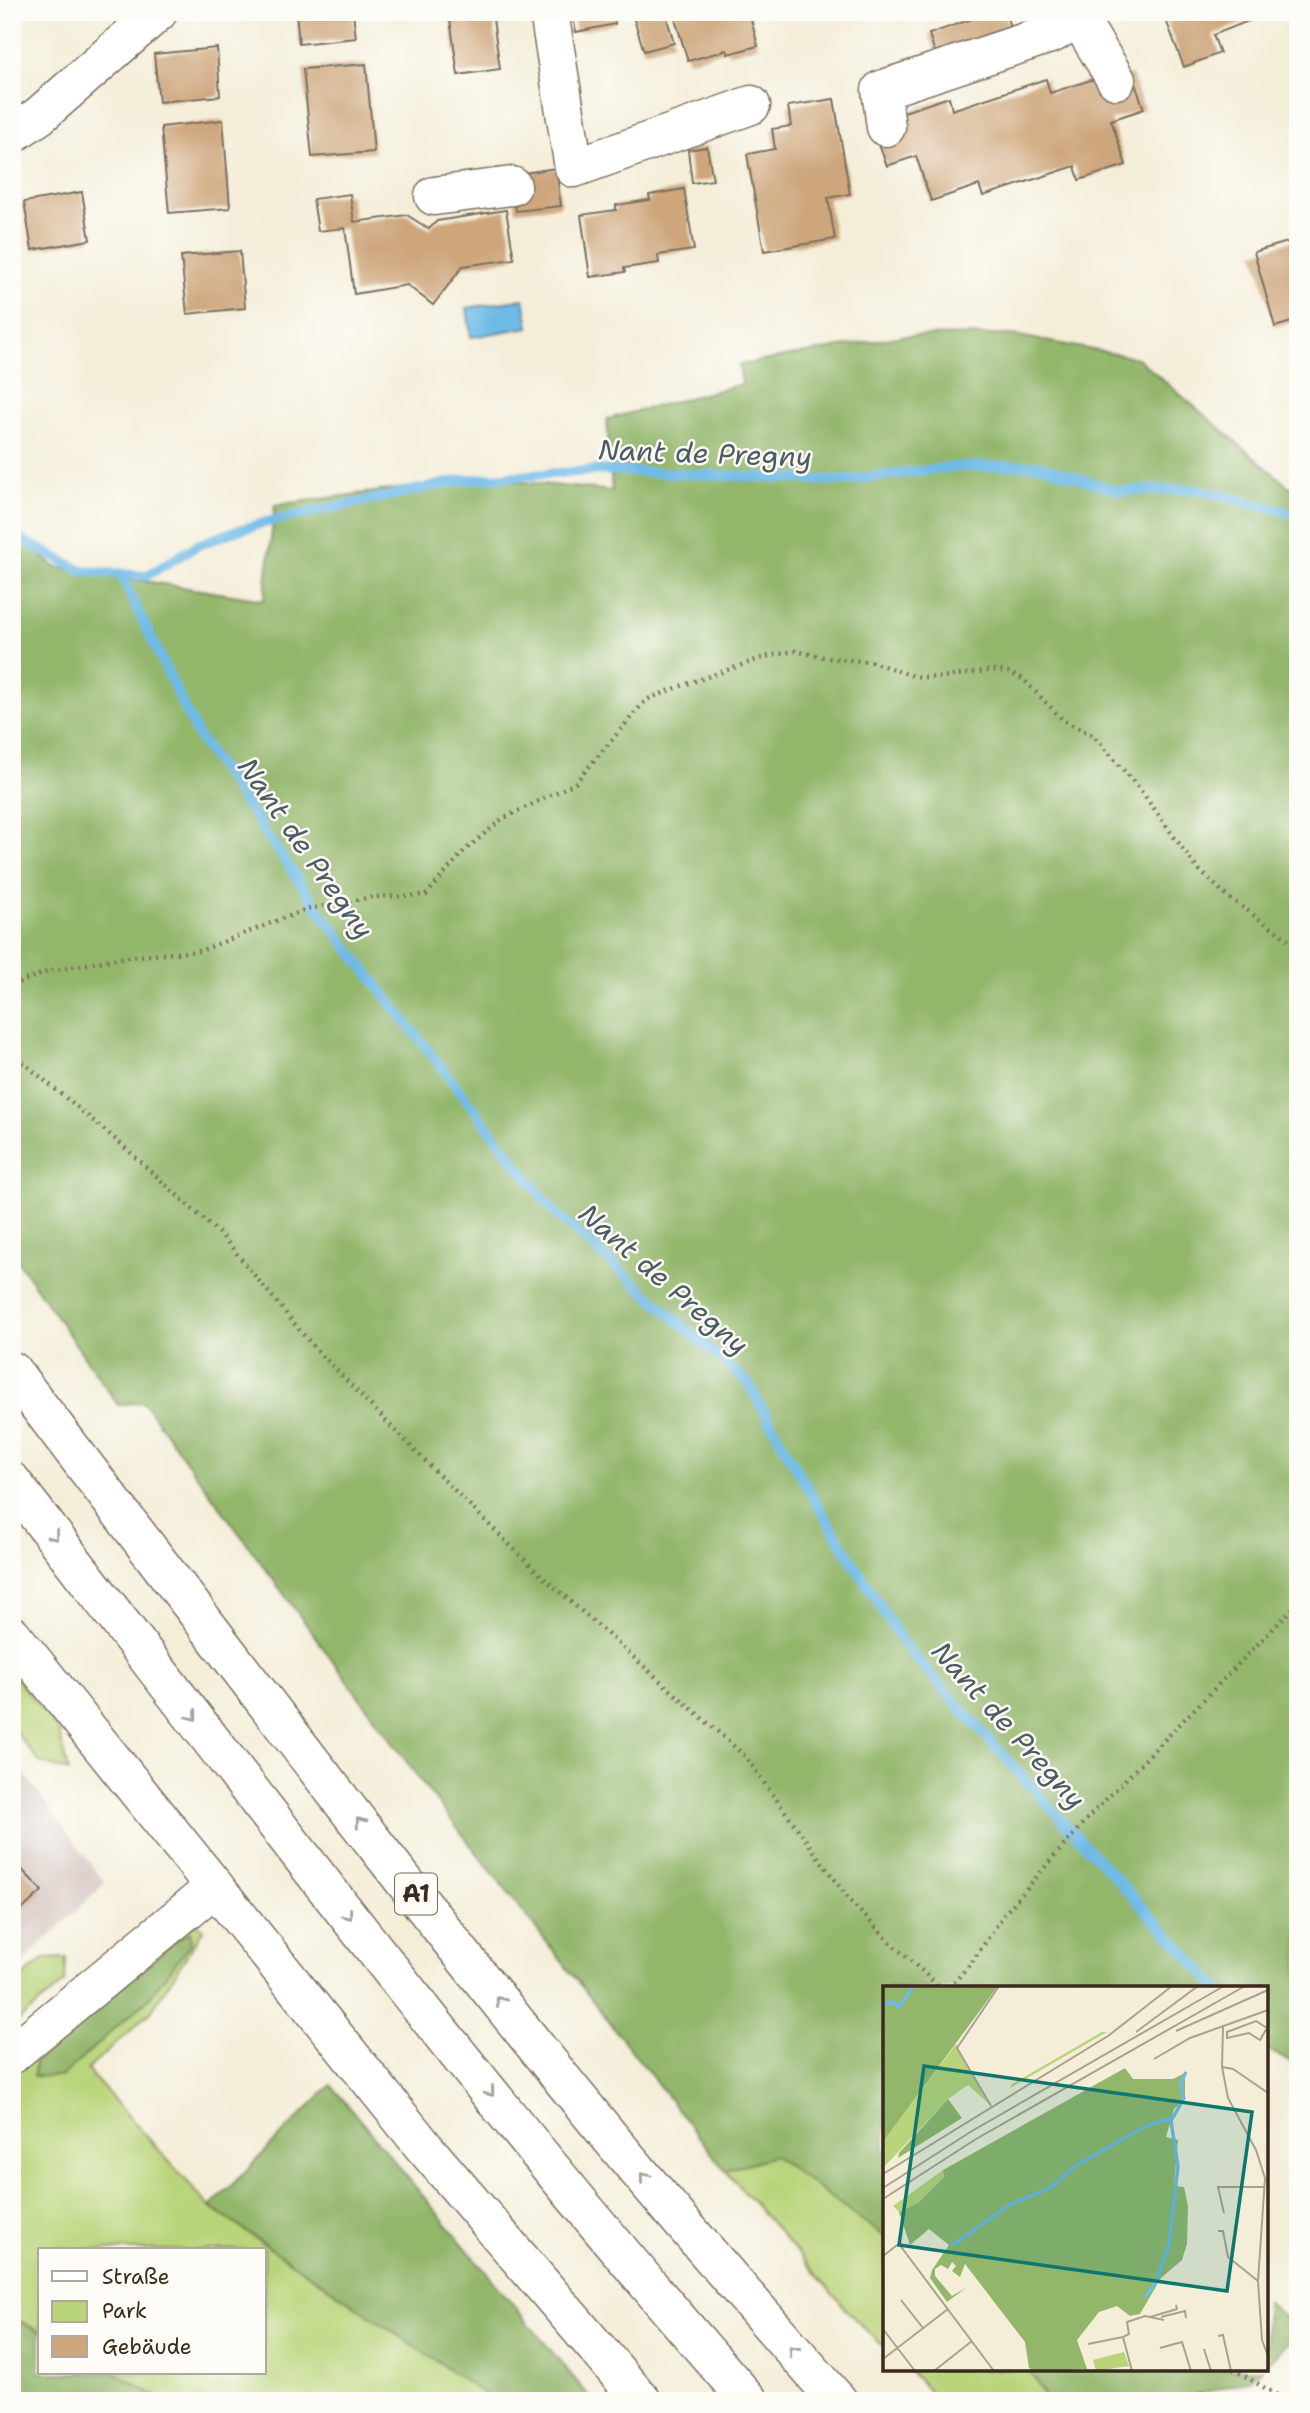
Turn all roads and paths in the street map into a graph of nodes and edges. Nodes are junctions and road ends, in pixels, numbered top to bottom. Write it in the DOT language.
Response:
graph roads {
  1 [pos="158,12"];
  2 [pos="549,12"];
  3 [pos="1074,12"];
  4 [pos="1116,80"];
  5 [pos="751,105"];
  6 [pos="886,127"];
  7 [pos="12,134"];
  8 [pos="512,186"];
  9 [pos="434,196"];
  10 [pos="1298,951"];
  11 [pos="12,985"];
  12 [pos="12,1053"];
  13 [pos="12,1371"];
  14 [pos="12,1482"];
  15 [pos="1298,1603"];
  16 [pos="12,1635"];
  17 [pos="215,1886"];
  18 [pos="939,1986"];
  19 [pos="951,1986"];
  20 [pos="12,2053"];
  21 [pos="1236,2371"];
  22 [pos="642,2401"];
  23 [pos="750,2401"];
  24 [pos="838,2401"];
  25 [pos="1287,2401"];
  1 -- 7 [label="main road"];
  2 -- 5 [label="main road"];
  3 -- 4 [label="main road"];
  3 -- 6 [label="main road"];
  8 -- 9 [label="main road"];
  10 -- 11 [label="path"];
  12 -- 18 [label="path"];
  24 -- 13 [label="main road, A1, one-way"];
  14 -- 23 [label="main road, A1, one-way"];
  15 -- 19 [label="path"];
  16 -- 17 [label="main road"];
  17 -- 20 [label="main road"];
  17 -- 22 [label="main road"];
  21 -- 25 [label="path"];
}
